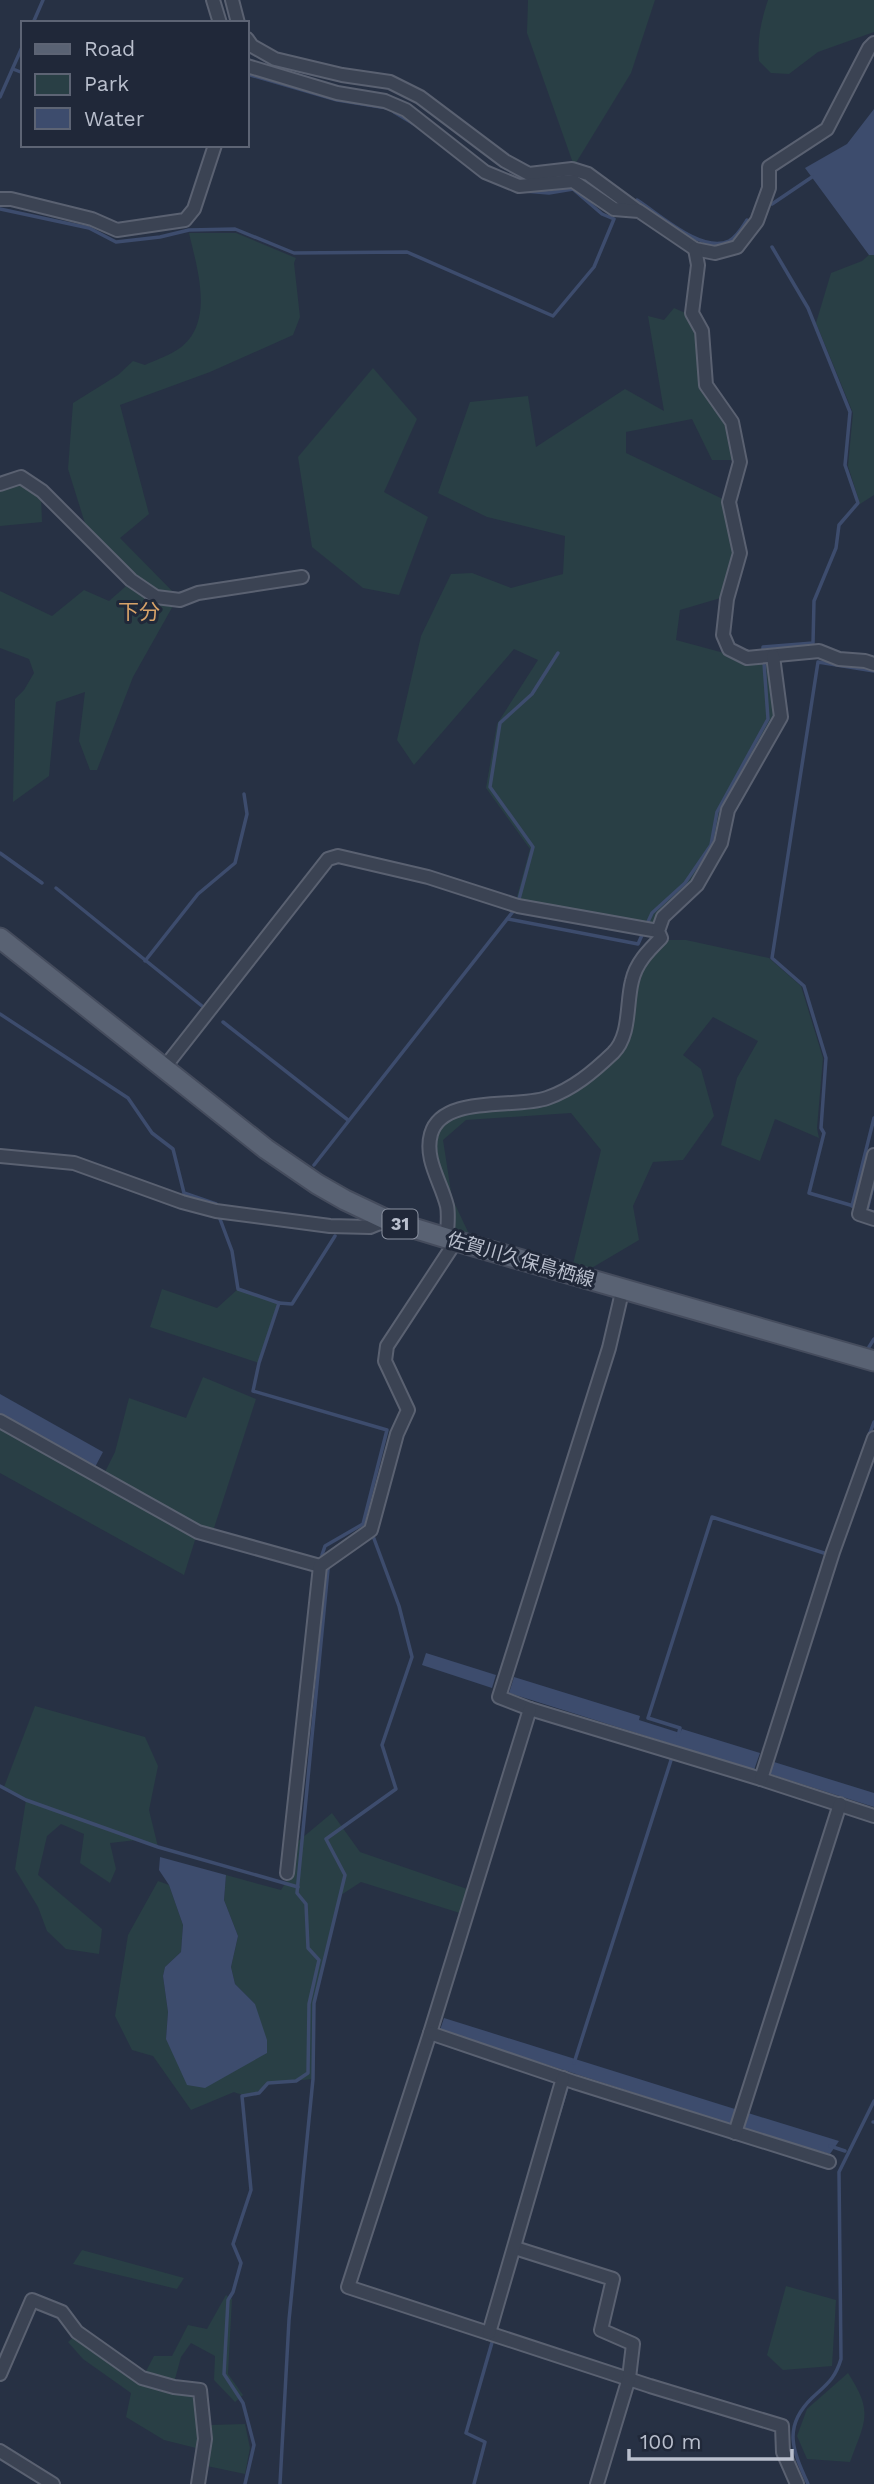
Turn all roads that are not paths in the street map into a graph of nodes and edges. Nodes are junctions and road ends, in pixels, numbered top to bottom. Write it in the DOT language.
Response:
graph roads {
  1 [pos="213,0"];
  2 [pos="232,0"];
  3 [pos="219,21"];
  4 [pos="237,21"];
  5 [pos="248,41"];
  6 [pos="874,43"];
  7 [pos="248,66"];
  8 [pos="214,147"];
  9 [pos="0,199"];
  10 [pos="639,211"];
  11 [pos="695,249"];
  12 [pos="0,484"];
  13 [pos="302,577"];
  14 [pos="773,656"];
  15 [pos="874,664"];
  16 [pos="658,931"];
  17 [pos="0,938"];
  18 [pos="164,1069"];
  19 [pos="0,1156"];
  20 [pos="874,1156"];
  21 [pos="874,1219"];
  22 [pos="387,1220"];
  23 [pos="452,1239"];
  24 [pos="623,1288"];
  25 [pos="872,1356"];
  26 [pos="0,1421"];
  27 [pos="874,1438"];
  28 [pos="324,1562"];
  29 [pos="530,1709"];
  30 [pos="761,1779"];
  31 [pos="840,1804"];
  32 [pos="874,1816"];
  33 [pos="287,1873"];
  34 [pos="430,2033"];
  35 [pos="568,2080"];
  36 [pos="735,2133"];
  37 [pos="829,2162"];
  38 [pos="520,2250"];
  39 [pos="489,2333"];
  40 [pos="1,2369"];
  41 [pos="629,2378"];
  42 [pos="0,2451"];
  43 [pos="53,2484"];
  44 [pos="198,2484"];
  45 [pos="597,2484"];
  46 [pos="797,2484"];
  1 -- 3 [label="street"];
  2 -- 4 [label="street"];
  5 -- 10 [label="street"];
  6 -- 11 [label="street"];
  7 -- 10 [label="street"];
  8 -- 9 [label="street"];
  10 -- 11 [label="street"];
  11 -- 14 [label="street"];
  12 -- 13 [label="street"];
  14 -- 15 [label="street"];
  14 -- 16 [label="street"];
  16 -- 18 [label="street"];
  16 -- 23 [label="street"];
  17 -- 18 [label="main road, 佐賀川久保鳥栖線 / 31"];
  18 -- 22 [label="main road, 佐賀川久保鳥栖線 / 31"];
  19 -- 22 [label="street"];
  20 -- 21 [label="street"];
  22 -- 23 [label="main road, 佐賀川久保鳥栖線 / 31"];
  23 -- 24 [label="main road, 佐賀川久保鳥栖線 / 31"];
  23 -- 28 [label="street"];
  24 -- 25 [label="main road, 佐賀川久保鳥栖線 / 31"];
  24 -- 29 [label="street"];
  26 -- 28 [label="street"];
  27 -- 30 [label="street"];
  28 -- 33 [label="street"];
  29 -- 30 [label="street"];
  29 -- 34 [label="street"];
  30 -- 31 [label="street"];
  31 -- 32 [label="street"];
  31 -- 36 [label="street"];
  34 -- 35 [label="street"];
  34 -- 39 [label="street"];
  35 -- 36 [label="street"];
  35 -- 38 [label="street"];
  36 -- 37 [label="street"];
  38 -- 39 [label="street"];
  38 -- 41 [label="street"];
  39 -- 41 [label="street"];
  40 -- 44 [label="street"];
  41 -- 45 [label="street"];
  41 -- 46 [label="street"];
  42 -- 43 [label="street"];
}
